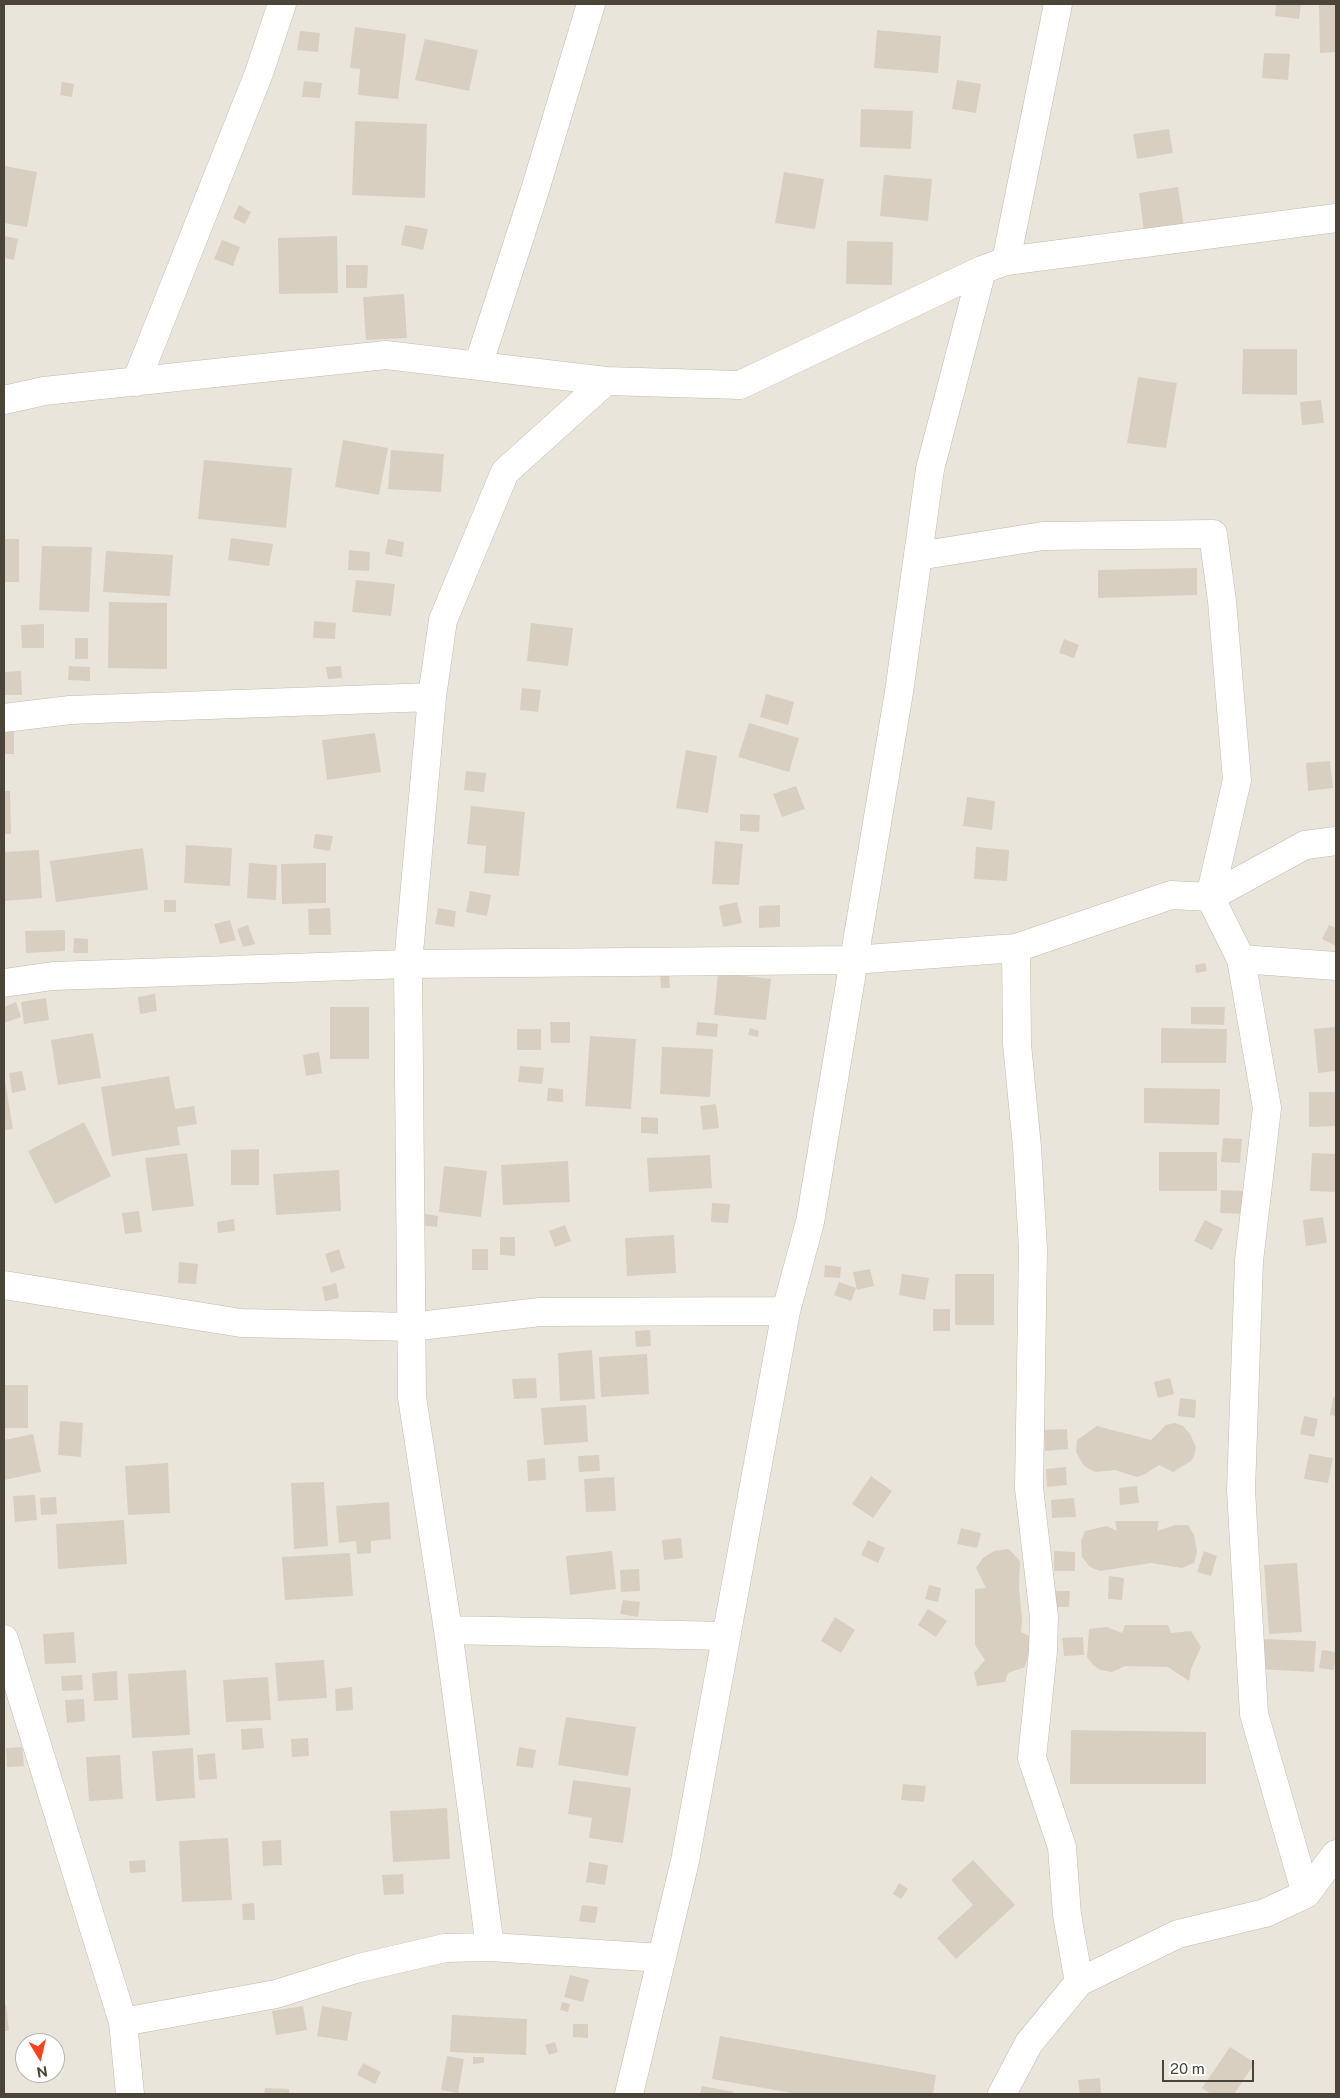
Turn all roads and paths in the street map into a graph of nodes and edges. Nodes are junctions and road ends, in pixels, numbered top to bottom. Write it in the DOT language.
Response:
graph roads {
  1 [pos="282,4"];
  2 [pos="591,4"];
  3 [pos="1058,4"];
  4 [pos="1336,218"];
  5 [pos="994,266"];
  6 [pos="478,366"];
  7 [pos="606,381"];
  8 [pos="136,382"];
  9 [pos="4,400"];
  10 [pos="918,556"];
  11 [pos="432,697"];
  12 [pos="4,718"];
  13 [pos="1336,842"];
  14 [pos="1210,897"];
  15 [pos="1016,948"];
  16 [pos="1241,959"];
  17 [pos="853,960"];
  18 [pos="408,964"];
  19 [pos="1336,966"];
  20 [pos="4,983"];
  21 [pos="4,1285"];
  22 [pos="786,1311"];
  23 [pos="410,1327"];
  24 [pos="448,1630"];
  25 [pos="726,1636"];
  26 [pos="5,1652"];
  27 [pos="1336,1854"];
  28 [pos="1306,1894"];
  29 [pos="490,1947"];
  30 [pos="662,1958"];
  31 [pos="1080,1982"];
  32 [pos="123,2022"];
  33 [pos="130,2094"];
  34 [pos="629,2094"];
  35 [pos="1002,2094"];
  1 -- 8 [label="street"];
  2 -- 6 [label="street"];
  3 -- 5 [label="street"];
  4 -- 5 [label="street"];
  5 -- 7 [label="street"];
  5 -- 10 [label="street"];
  6 -- 7 [label="street"];
  6 -- 8 [label="street"];
  7 -- 11 [label="street"];
  8 -- 9 [label="street"];
  10 -- 14 [label="street"];
  10 -- 17 [label="street"];
  11 -- 12 [label="street"];
  11 -- 18 [label="street"];
  13 -- 14 [label="street"];
  14 -- 15 [label="street"];
  14 -- 16 [label="street"];
  15 -- 17 [label="street"];
  15 -- 31 [label="street"];
  16 -- 19 [label="street"];
  16 -- 28 [label="street"];
  17 -- 18 [label="street"];
  17 -- 22 [label="street"];
  18 -- 20 [label="street"];
  18 -- 23 [label="street"];
  21 -- 23 [label="street"];
  22 -- 23 [label="street"];
  22 -- 25 [label="street"];
  23 -- 24 [label="street"];
  24 -- 25 [label="street"];
  24 -- 29 [label="street"];
  25 -- 30 [label="street"];
  26 -- 32 [label="street"];
  27 -- 28 [label="street"];
  28 -- 31 [label="street"];
  29 -- 30 [label="street"];
  29 -- 32 [label="street"];
  30 -- 34 [label="street"];
  31 -- 35 [label="street"];
  32 -- 33 [label="street"];
}
